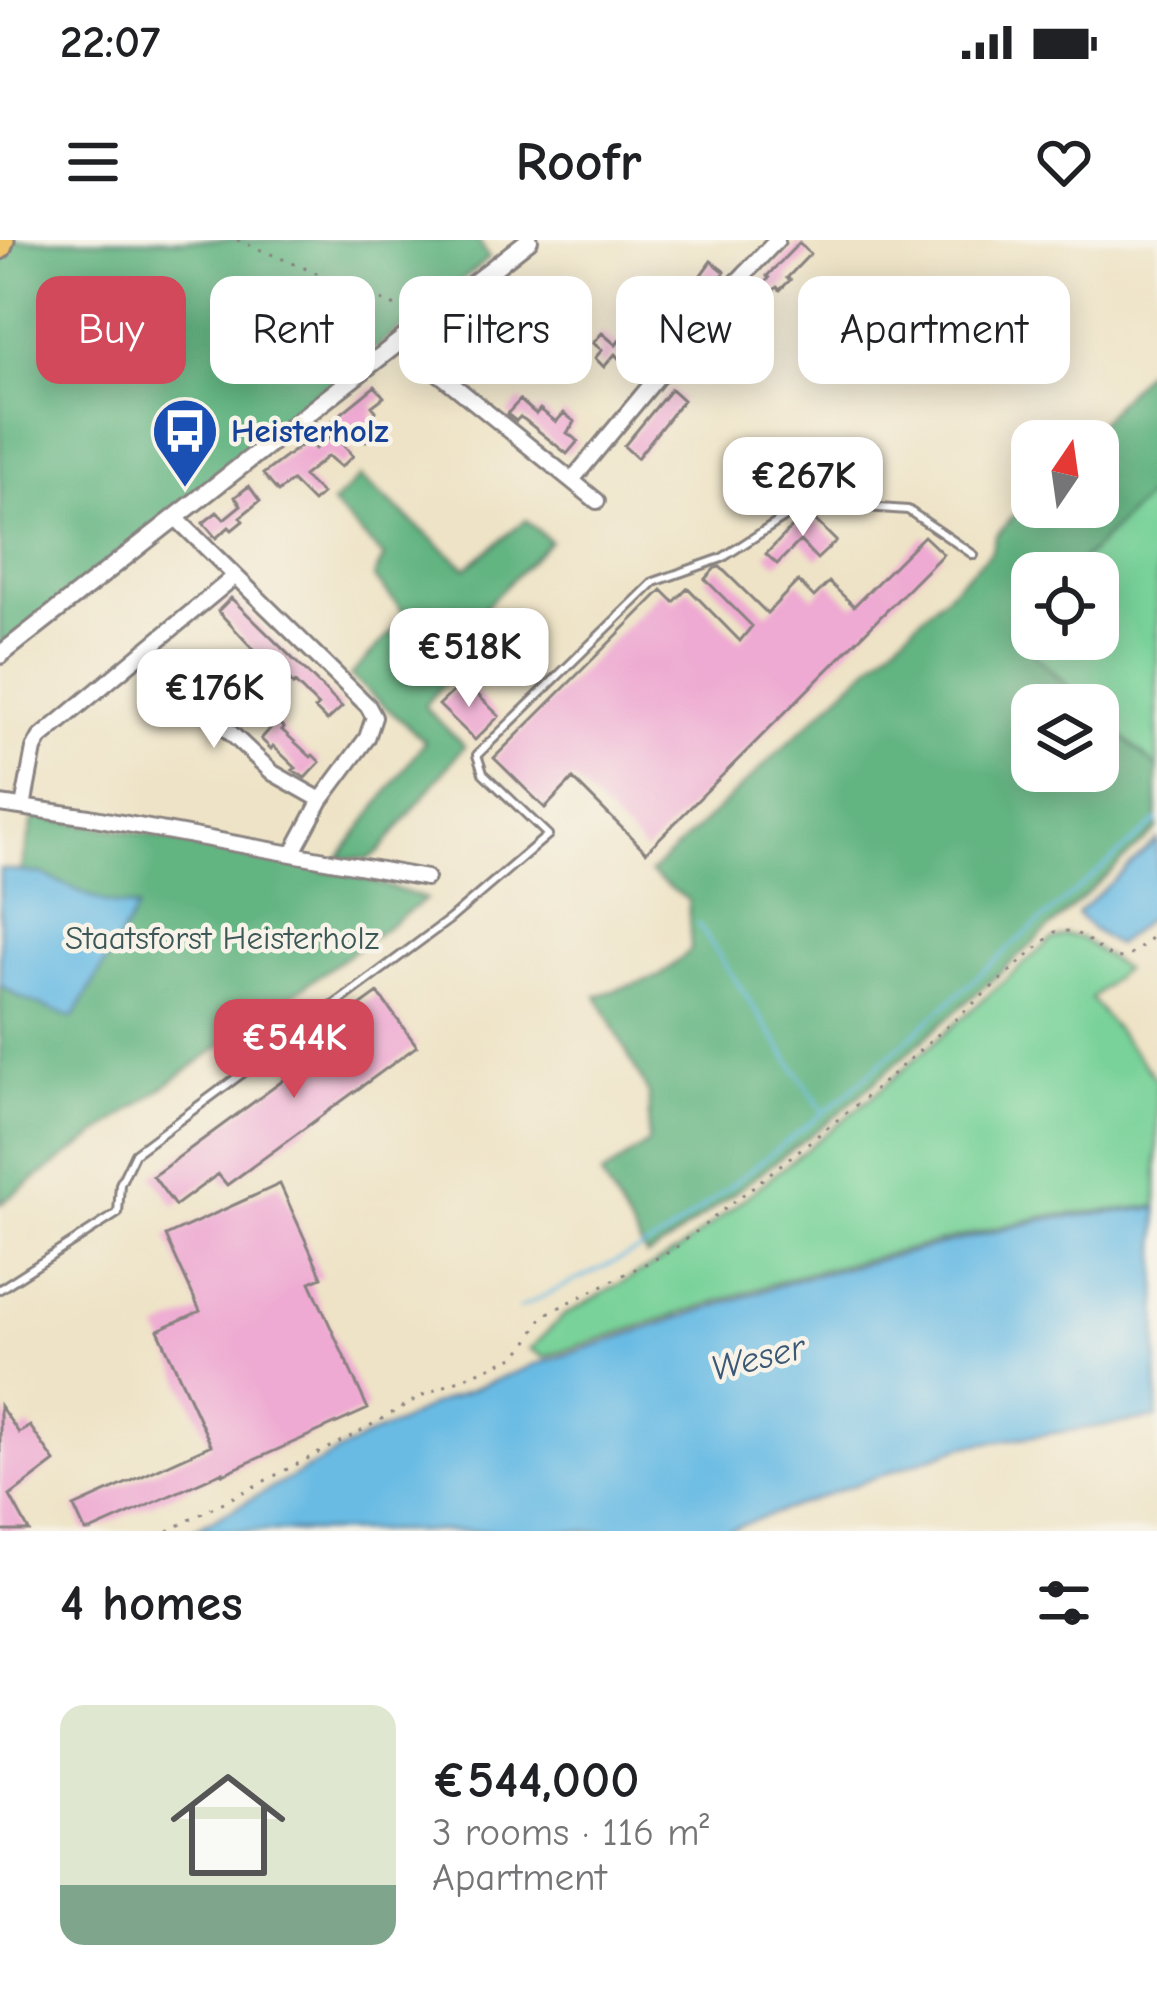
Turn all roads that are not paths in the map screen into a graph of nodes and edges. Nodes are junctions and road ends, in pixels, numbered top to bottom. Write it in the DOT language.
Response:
graph roads {
  1 [pos="529,240"];
  2 [pos="777,240"];
  3 [pos="484,276"];
  4 [pos="399,343"];
  5 [pos="452,384"];
  6 [pos="572,480"];
  7 [pos="597,501"];
  8 [pos="176,518"];
  9 [pos="974,555"];
  10 [pos="234,577"];
  11 [pos="144,650"];
  12 [pos="0,655"];
  13 [pos="321,800"];
  14 [pos="0,804"];
  15 [pos="23,807"];
  16 [pos="292,854"];
  17 [pos="426,878"];
  18 [pos="0,1289"];
  1 -- 3 [label="street"];
  2 -- 6 [label="street"];
  4 -- 8 [label="street"];
  5 -- 6 [label="street"];
  6 -- 7 [label="street"];
  8 -- 10 [label="street"];
  8 -- 12 [label="street"];
  9 -- 18 [label="lane"];
  10 -- 11 [label="street"];
  10 -- 13 [label="street"];
  11 -- 13 [label="street"];
  11 -- 15 [label="street"];
  13 -- 16 [label="street"];
  14 -- 15 [label="street"];
  15 -- 16 [label="street"];
  16 -- 17 [label="street"];
}
